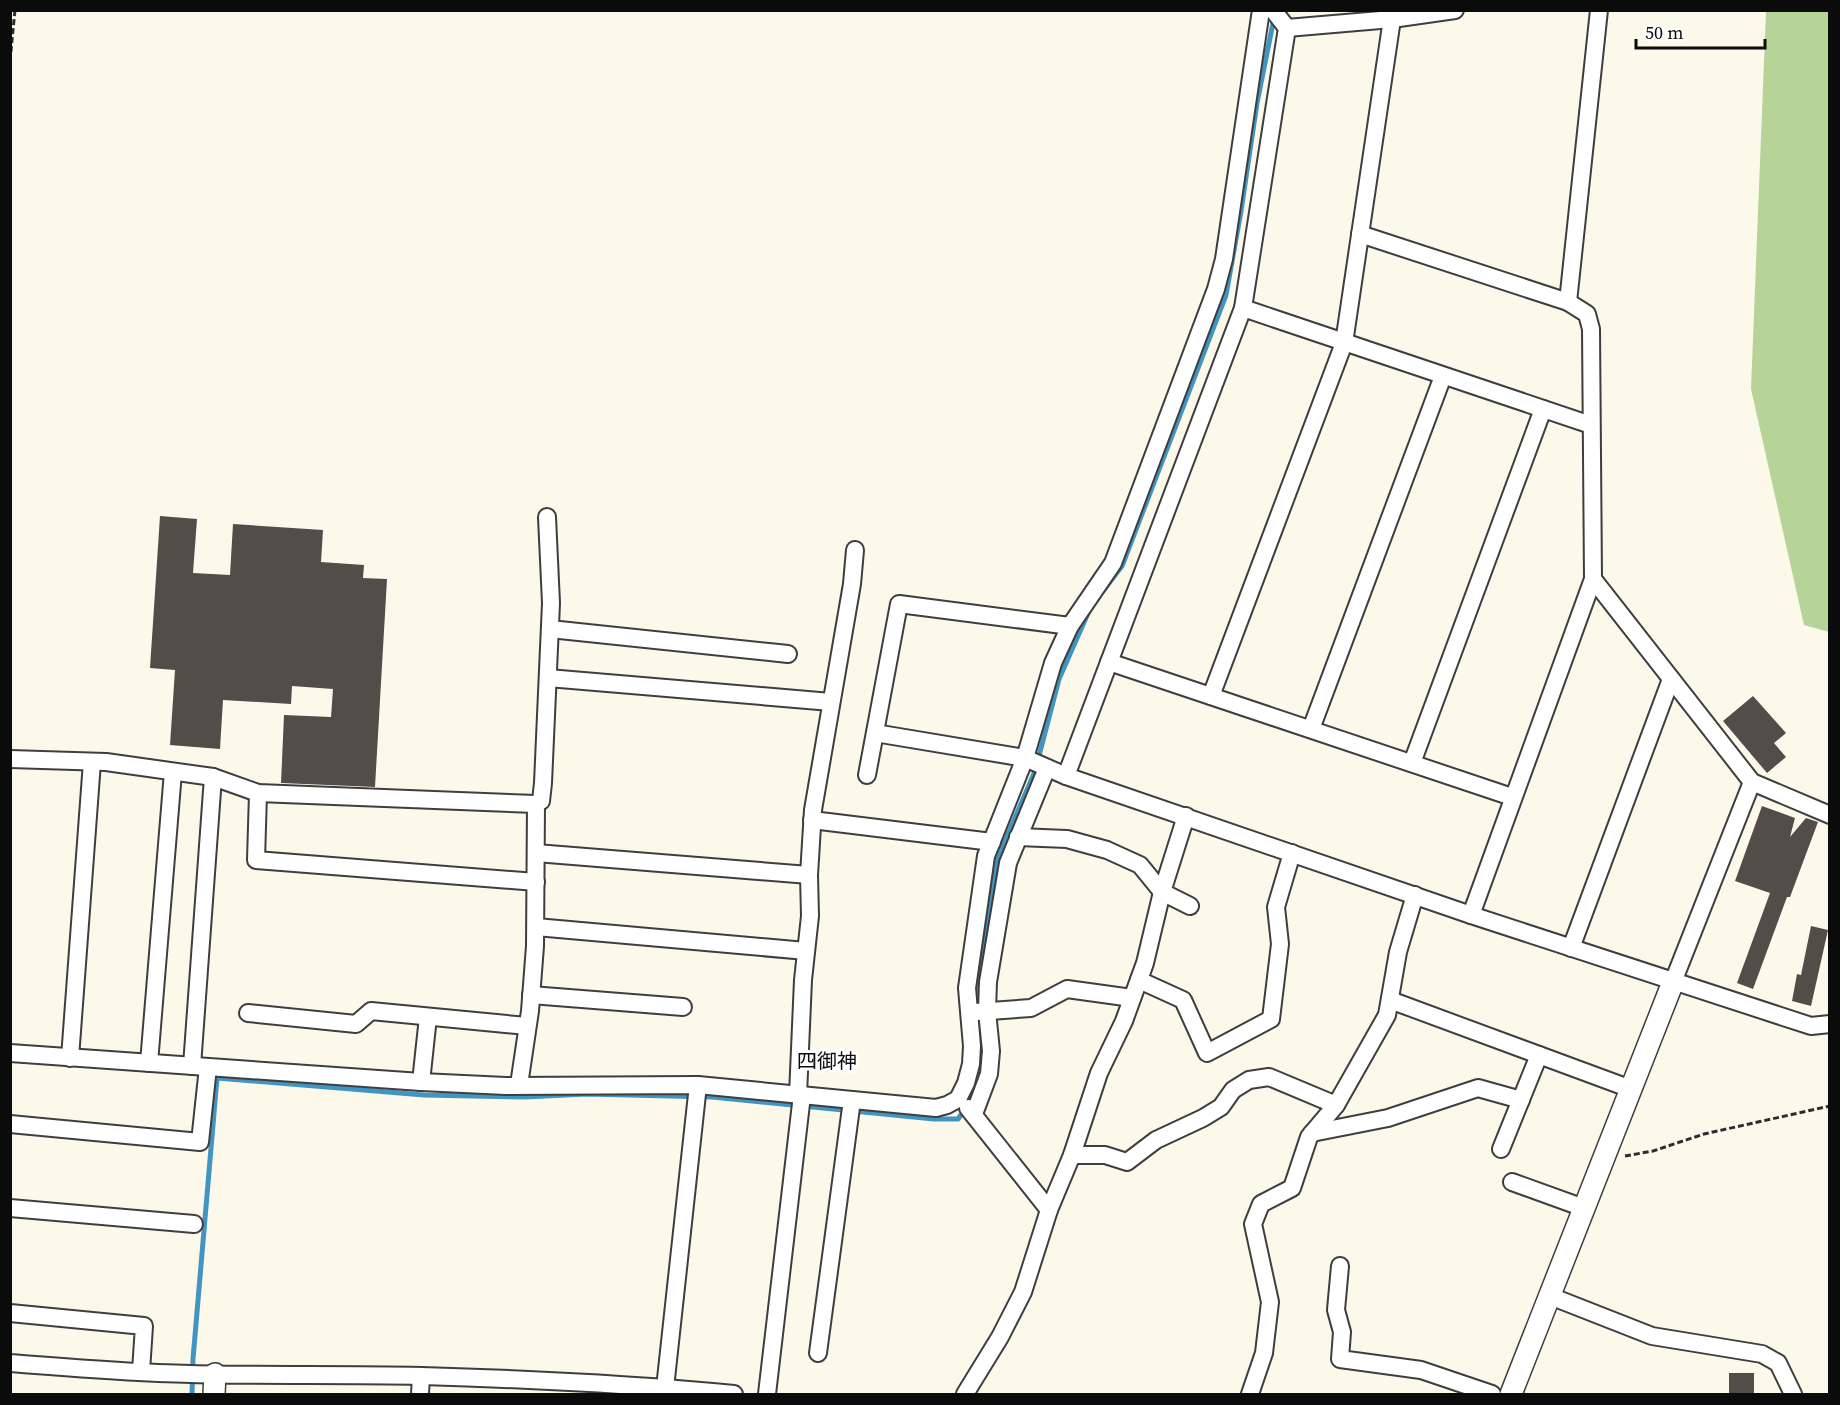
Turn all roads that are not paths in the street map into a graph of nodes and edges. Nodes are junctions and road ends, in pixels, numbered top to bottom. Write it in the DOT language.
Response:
graph roads {
  1 [pos="1260,10"];
  2 [pos="1273,10"];
  3 [pos="1455,10"];
  4 [pos="1599,10"];
  5 [pos="1392,19"];
  6 [pos="1287,28"];
  7 [pos="1360,234"];
  8 [pos="1568,302"];
  9 [pos="1243,308"];
  10 [pos="1344,343"];
  11 [pos="1443,376"];
  12 [pos="1543,409"];
  13 [pos="1591,425"];
  14 [pos="547,517"];
  15 [pos="855,550"];
  16 [pos="1593,579"];
  17 [pos="1070,627"];
  18 [pos="550,629"];
  19 [pos="788,654"];
  20 [pos="1109,662"];
  21 [pos="548,678"];
  22 [pos="1671,678"];
  23 [pos="1211,696"];
  24 [pos="831,702"];
  25 [pos="1311,729"];
  26 [pos="875,733"];
  27 [pos="1025,758"];
  28 [pos="10,759"];
  29 [pos="92,762"];
  30 [pos="1412,763"];
  31 [pos="1047,768"];
  32 [pos="173,772"];
  33 [pos="867,775"];
  34 [pos="1066,776"];
  35 [pos="213,777"];
  36 [pos="1752,782"];
  37 [pos="258,793"];
  38 [pos="1512,797"];
  39 [pos="536,804"];
  40 [pos="1830,815"];
  41 [pos="1186,816"];
  42 [pos="812,820"];
  43 [pos="1018,837"];
  44 [pos="992,842"];
  45 [pos="536,853"];
  46 [pos="1292,853"];
  47 [pos="809,875"];
  48 [pos="536,882"];
  49 [pos="1162,892"];
  50 [pos="1415,895"];
  51 [pos="1190,906"];
  52 [pos="1471,915"];
  53 [pos="536,927"];
  54 [pos="1571,948"];
  55 [pos="806,951"];
  56 [pos="1139,980"];
  57 [pos="1672,982"];
  58 [pos="531,995"];
  59 [pos="1132,998"];
  60 [pos="1390,1000"];
  61 [pos="683,1007"];
  62 [pos="978,1012"];
  63 [pos="248,1013"];
  64 [pos="428,1017"];
  65 [pos="1830,1024"];
  66 [pos="527,1026"];
  67 [pos="10,1053"];
  68 [pos="1539,1055"];
  69 [pos="70,1058"];
  70 [pos="149,1063"];
  71 [pos="200,1066"];
  72 [pos="421,1082"];
  73 [pos="519,1085"];
  74 [pos="1631,1089"];
  75 [pos="697,1093"];
  76 [pos="1521,1100"];
  77 [pos="800,1101"];
  78 [pos="1336,1105"];
  79 [pos="967,1107"];
  80 [pos="850,1109"];
  81 [pos="10,1124"];
  82 [pos="1312,1133"];
  83 [pos="1501,1149"];
  84 [pos="1072,1155"];
  85 [pos="1512,1182"];
  86 [pos="10,1208"];
  87 [pos="1584,1208"];
  88 [pos="1049,1210"];
  89 [pos="194,1224"];
  90 [pos="1340,1266"];
  91 [pos="1550,1296"];
  92 [pos="10,1313"];
  93 [pos="818,1353"];
  94 [pos="10,1363"];
  95 [pos="141,1371"];
  96 [pos="421,1376"];
  97 [pos="204,1379"];
  98 [pos="665,1388"];
  99 [pos="420,1395"];
  100 [pos="734,1395"];
  101 [pos="767,1395"];
  102 [pos="965,1395"];
  103 [pos="1250,1395"];
  104 [pos="1492,1395"];
  105 [pos="1511,1395"];
  106 [pos="1793,1395"];
  1 -- 17 [label="street"];
  2 -- 6 [label="street"];
  3 -- 5 [label="street"];
  4 -- 8 [label="street"];
  5 -- 6 [label="street"];
  5 -- 7 [label="street"];
  6 -- 9 [label="street"];
  7 -- 8 [label="street"];
  7 -- 10 [label="street"];
  8 -- 13 [label="street"];
  9 -- 10 [label="street"];
  9 -- 20 [label="street"];
  10 -- 11 [label="street"];
  10 -- 23 [label="street"];
  11 -- 12 [label="street"];
  11 -- 25 [label="street"];
  12 -- 13 [label="street"];
  12 -- 30 [label="street"];
  13 -- 16 [label="street"];
  14 -- 18 [label="street"];
  15 -- 24 [label="street"];
  16 -- 22 [label="street"];
  16 -- 38 [label="street"];
  17 -- 26 [label="street"];
  17 -- 27 [label="street"];
  18 -- 19 [label="street"];
  18 -- 21 [label="street"];
  20 -- 23 [label="street"];
  20 -- 34 [label="street"];
  21 -- 24 [label="street"];
  21 -- 39 [label="street"];
  22 -- 36 [label="street"];
  22 -- 54 [label="street"];
  23 -- 25 [label="street"];
  24 -- 42 [label="street"];
  25 -- 30 [label="street"];
  26 -- 27 [label="street"];
  26 -- 33 [label="street"];
  27 -- 31 [label="street"];
  27 -- 44 [label="street"];
  28 -- 29 [label="street"];
  29 -- 32 [label="street"];
  29 -- 69 [label="street"];
  30 -- 38 [label="street"];
  31 -- 34 [label="street"];
  31 -- 43 [label="street"];
  32 -- 35 [label="street"];
  32 -- 70 [label="street"];
  34 -- 41 [label="street"];
  35 -- 37 [label="street"];
  35 -- 71 [label="street"];
  36 -- 40 [label="street"];
  36 -- 57 [label="street"];
  37 -- 39 [label="street"];
  37 -- 48 [label="street"];
  38 -- 52 [label="street"];
  39 -- 45 [label="street"];
  41 -- 46 [label="street"];
  41 -- 49 [label="street"];
  42 -- 44 [label="street"];
  42 -- 47 [label="street"];
  43 -- 49 [label="street"];
  43 -- 62 [label="street"];
  44 -- 62 [label="street"];
  45 -- 47 [label="street"];
  45 -- 48 [label="street"];
  46 -- 50 [label="street"];
  46 -- 56 [label="street"];
  47 -- 55 [label="street"];
  48 -- 53 [label="street"];
  49 -- 51 [label="street"];
  49 -- 56 [label="street"];
  50 -- 52 [label="street"];
  50 -- 60 [label="street"];
  52 -- 54 [label="street"];
  53 -- 55 [label="street"];
  53 -- 58 [label="street"];
  54 -- 57 [label="street"];
  55 -- 77 [label="street"];
  56 -- 59 [label="street"];
  57 -- 65 [label="street"];
  57 -- 74 [label="street"];
  58 -- 61 [label="street"];
  58 -- 66 [label="street"];
  59 -- 62 [label="street"];
  59 -- 84 [label="street"];
  60 -- 68 [label="street"];
  60 -- 78 [label="street"];
  62 -- 79 [label="street"];
  63 -- 64 [label="street"];
  64 -- 66 [label="street"];
  64 -- 72 [label="street"];
  66 -- 73 [label="street"];
  67 -- 69 [label="street"];
  68 -- 74 [label="street"];
  68 -- 76 [label="street"];
  69 -- 70 [label="street"];
  70 -- 71 [label="street"];
  71 -- 72 [label="street"];
  71 -- 81 [label="street"];
  72 -- 73 [label="street"];
  73 -- 75 [label="street"];
  74 -- 87 [label="street"];
  75 -- 77 [label="street"];
  75 -- 98 [label="street"];
  76 -- 82 [label="street"];
  76 -- 83 [label="street"];
  77 -- 80 [label="street"];
  77 -- 101 [label="street"];
  78 -- 82 [label="street"];
  78 -- 84 [label="street"];
  79 -- 80 [label="street"];
  79 -- 88 [label="street"];
  80 -- 93 [label="street"];
  82 -- 103 [label="street"];
  84 -- 88 [label="street"];
  85 -- 87 [label="street"];
  86 -- 89 [label="street"];
  87 -- 91 [label="street"];
  88 -- 102 [label="street"];
  90 -- 104 [label="street"];
  91 -- 105 [label="street"];
  91 -- 106 [label="street"];
  92 -- 95 [label="street"];
  94 -- 95 [label="street"];
  95 -- 97 [label="street"];
  96 -- 97 [label="street"];
  96 -- 98 [label="street"];
  96 -- 99 [label="street"];
  98 -- 100 [label="street"];
}
